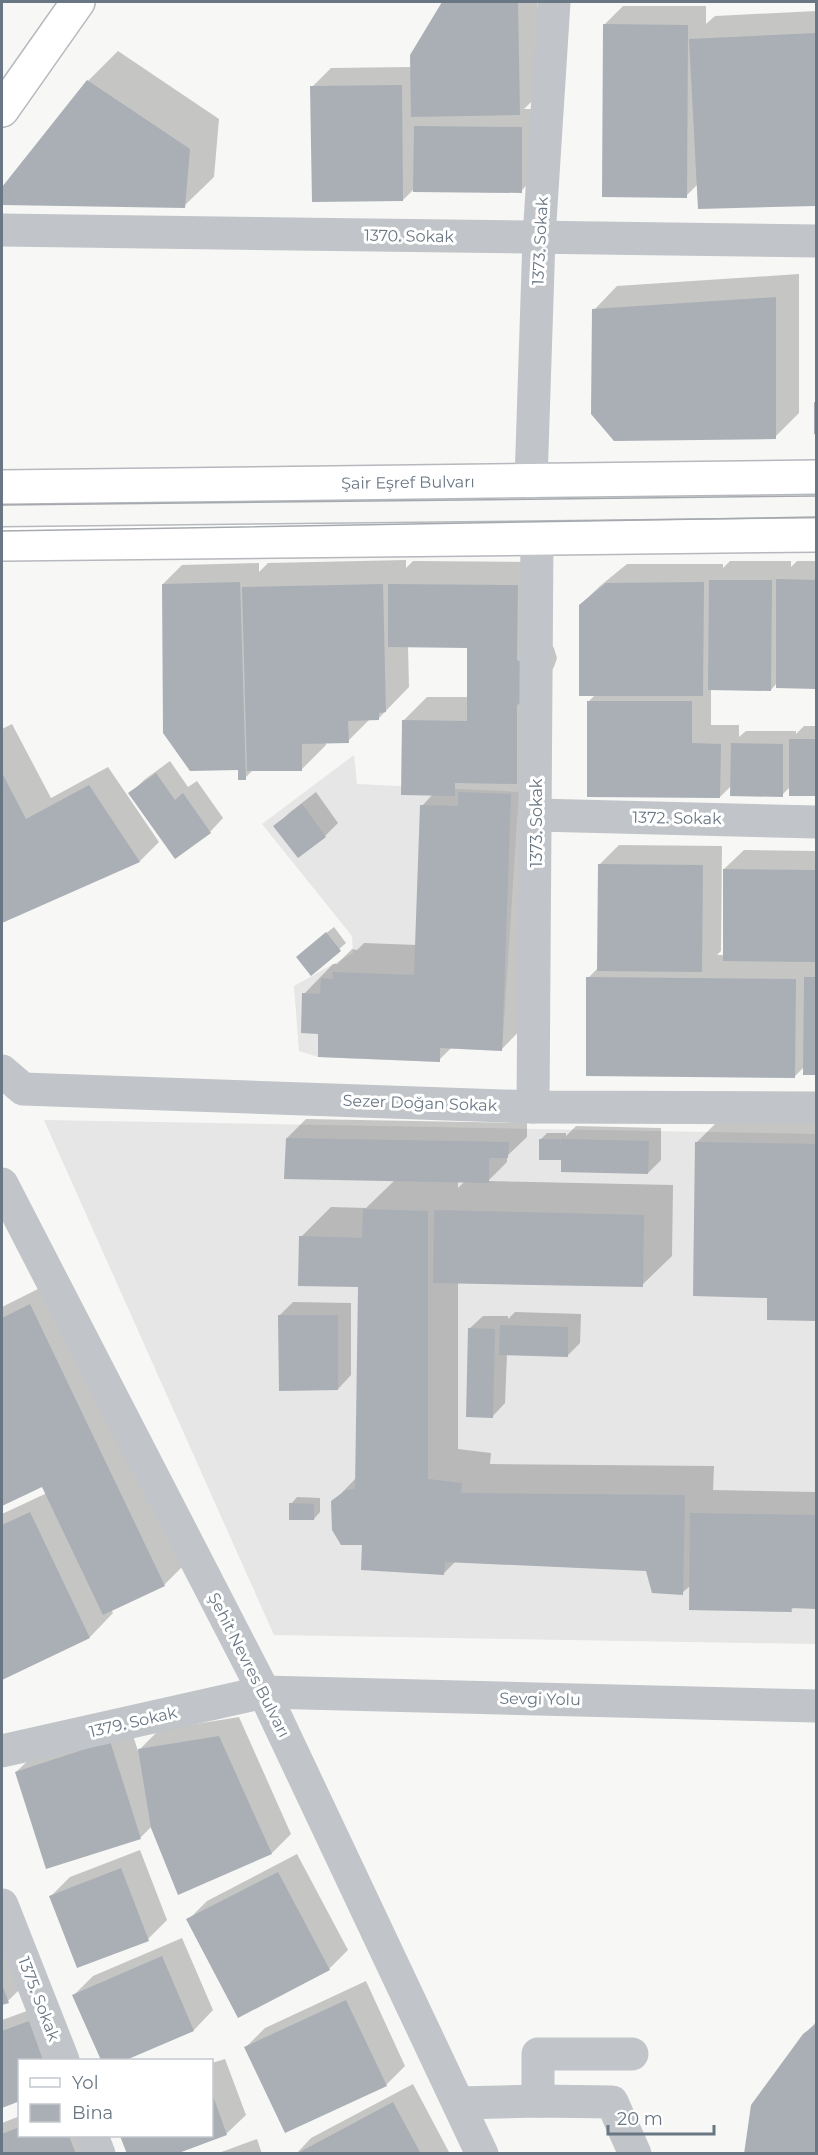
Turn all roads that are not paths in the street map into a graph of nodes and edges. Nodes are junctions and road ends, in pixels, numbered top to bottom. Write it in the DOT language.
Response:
graph roads {
  1 [pos="78,2"];
  2 [pos="554,2"];
  3 [pos="2,110"];
  4 [pos="2,230"];
  5 [pos="539,238"];
  6 [pos="816,241"];
  7 [pos="816,477"];
  8 [pos="531,482"];
  9 [pos="2,487"];
  10 [pos="816,535"];
  11 [pos="537,539"];
  12 [pos="2,544"];
  13 [pos="537,815"];
  14 [pos="816,822"];
  15 [pos="12,1080"];
  16 [pos="533,1107"];
  17 [pos="816,1108"];
  18 [pos="2,1184"];
  19 [pos="264,1692"];
  20 [pos="816,1706"];
  21 [pos="2,1751"];
  22 [pos="2,1905"];
  23 [pos="632,2054"];
  24 [pos="62,2059"];
  25 [pos="538,2101"];
  26 [pos="459,2103"];
  27 [pos="92,2137"];
  28 [pos="99,2154"];
  29 [pos="482,2154"];
  30 [pos="635,2154"];
  1 -- 3 [label="main road"];
  2 -- 5 [label="street, 1373. Sokak"];
  4 -- 5 [label="street, 1370. Sokak"];
  5 -- 6 [label="street, 1370. Sokak"];
  5 -- 8 [label="street, 1373. Sokak"];
  7 -- 8 [label="main road, Şair Eşref Bulvarı"];
  8 -- 9 [label="main road, Şair Eşref Bulvarı"];
  10 -- 11 [label="main road"];
  11 -- 12 [label="main road"];
  11 -- 13 [label="street, 1373. Sokak"];
  13 -- 14 [label="street, 1372. Sokak"];
  13 -- 16 [label="street, 1373. Sokak"];
  15 -- 16 [label="street, Sezer Doğan Sokak"];
  16 -- 17 [label="street, Sezer Doğan Sokak"];
  18 -- 19 [label="street, Şehit Nevres Bulvarı"];
  19 -- 20 [label="street, Sevgi Yolu"];
  19 -- 21 [label="street, 1379. Sokak"];
  19 -- 26 [label="street, Şehit Nevres Bulvarı"];
  22 -- 24 [label="street, 1375. Sokak"];
  23 -- 25 [label="street"];
  25 -- 26 [label="street"];
  25 -- 30 [label="street"];
  26 -- 29 [label="street, Şehit Nevres Bulvarı"];
  27 -- 28 [label="street"];
}
